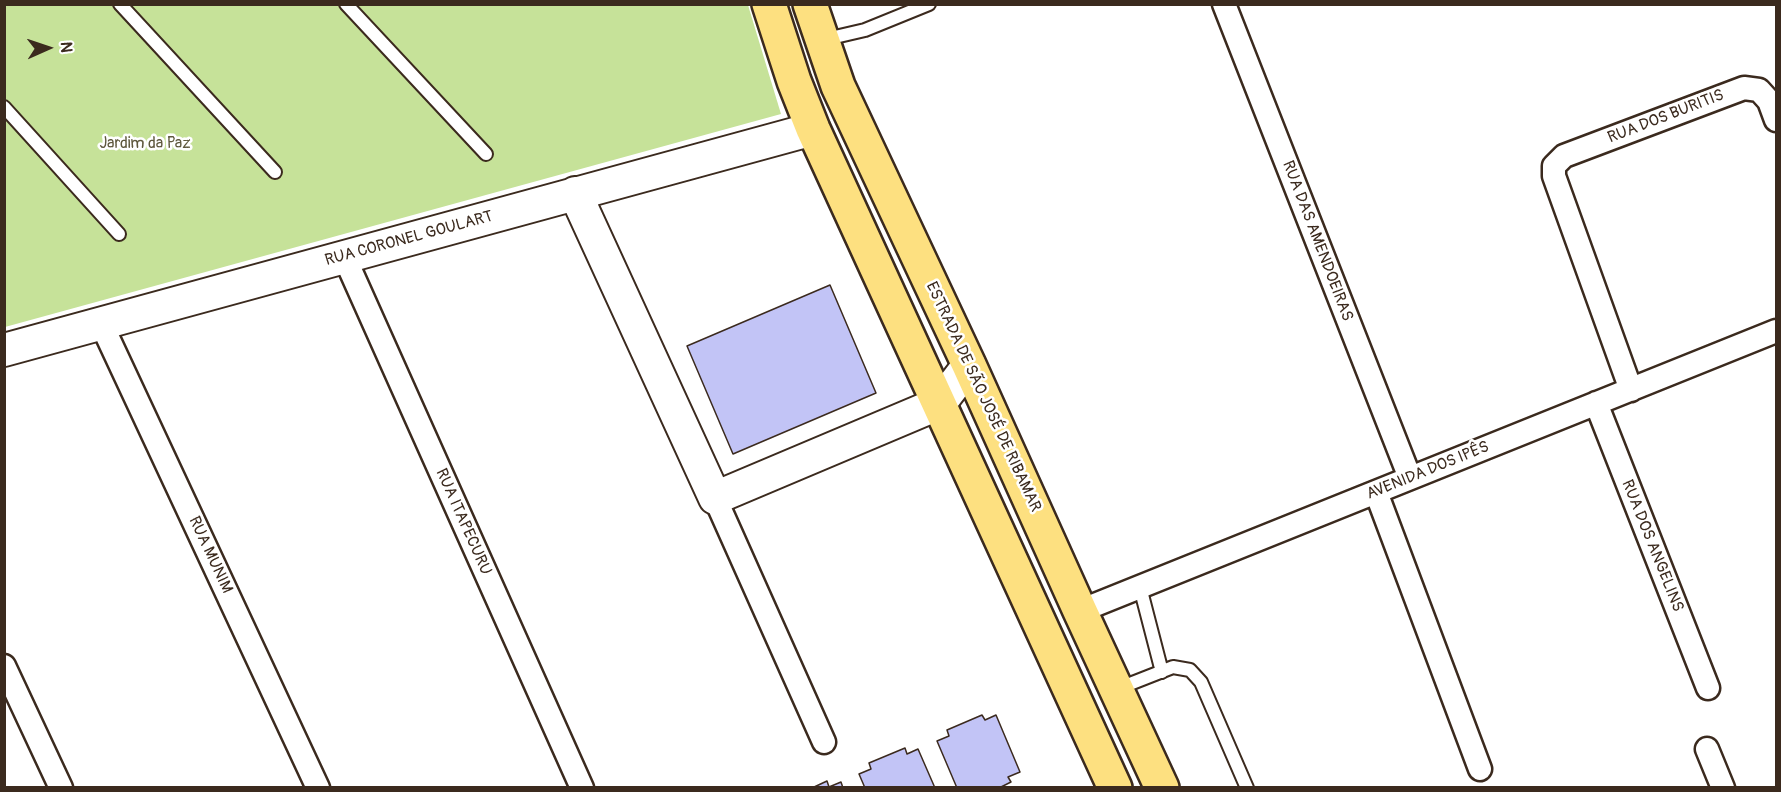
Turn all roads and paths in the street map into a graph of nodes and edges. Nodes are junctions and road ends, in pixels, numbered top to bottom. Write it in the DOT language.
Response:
graph roads {
  1 [pos="120,4"];
  2 [pos="346,4"];
  3 [pos="769,4"];
  4 [pos="810,4"];
  5 [pos="929,4"];
  6 [pos="1224,4"];
  7 [pos="821,40"];
  8 [pos="4,107"];
  9 [pos="1776,120"];
  10 [pos="813,129"];
  11 [pos="486,154"];
  12 [pos="275,172"];
  13 [pos="575,193"];
  14 [pos="119,234"];
  15 [pos="344,256"];
  16 [pos="101,323"];
  17 [pos="1776,331"];
  18 [pos="4,350"];
  19 [pos="969,365"];
  20 [pos="1631,390"];
  21 [pos="940,403"];
  22 [pos="1596,404"];
  23 [pos="1410,478"];
  24 [pos="1376,492"];
  25 [pos="715,498"];
  26 [pos="1140,587"];
  27 [pos="1080,611"];
  28 [pos="4,666"];
  29 [pos="1162,672"];
  30 [pos="1708,688"];
  31 [pos="1116,690"];
  32 [pos="824,742"];
  33 [pos="1707,749"];
  34 [pos="1480,769"];
  35 [pos="575,785"];
  36 [pos="61,788"];
  37 [pos="318,788"];
  38 [pos="1115,788"];
  39 [pos="1162,788"];
  40 [pos="1247,788"];
  41 [pos="1723,788"];
  1 -- 12 [label="lane"];
  2 -- 11 [label="lane"];
  3 -- 10 [label="main road"];
  4 -- 7 [label="main road, ESTRADA DE SÃO JOSÉ DE RIBAMAR"];
  5 -- 7 [label="lane"];
  6 -- 23 [label="street, RUA DAS AMENDOEIRAS"];
  7 -- 19 [label="main road, ESTRADA DE SÃO JOSÉ DE RIBAMAR"];
  8 -- 14 [label="lane"];
  9 -- 20 [label="street, RUA DOS BURITIS"];
  10 -- 13 [label="street, RUA CORONEL GOULART"];
  10 -- 21 [label="main road"];
  13 -- 15 [label="street, RUA CORONEL GOULART"];
  13 -- 25 [label="street"];
  15 -- 16 [label="street, RUA CORONEL GOULART"];
  15 -- 35 [label="street, RUA ITAPECURU"];
  16 -- 18 [label="street, RUA CORONEL GOULART"];
  16 -- 37 [label="street, RUA MUNIM"];
  17 -- 20 [label="street, AVENIDA DOS IPÊS"];
  19 -- 21 [label="street"];
  19 -- 27 [label="main road, ESTRADA DE SÃO JOSÉ DE RIBAMAR"];
  20 -- 22 [label="street, AVENIDA DOS IPÊS"];
  21 -- 25 [label="street"];
  21 -- 38 [label="main road"];
  22 -- 23 [label="street, AVENIDA DOS IPÊS"];
  22 -- 30 [label="street, RUA DOS ANGELINS"];
  23 -- 24 [label="street, AVENIDA DOS IPÊS"];
  24 -- 26 [label="street, AVENIDA DOS IPÊS"];
  24 -- 34 [label="street"];
  25 -- 32 [label="street"];
  26 -- 27 [label="street, AVENIDA DOS IPÊS"];
  26 -- 29 [label="lane"];
  27 -- 31 [label="main road, ESTRADA DE SÃO JOSÉ DE RIBAMAR"];
  28 -- 36 [label="street"];
  29 -- 31 [label="lane"];
  29 -- 40 [label="lane"];
  31 -- 39 [label="main road, ESTRADA DE SÃO JOSÉ DE RIBAMAR"];
  33 -- 41 [label="street"];
}
